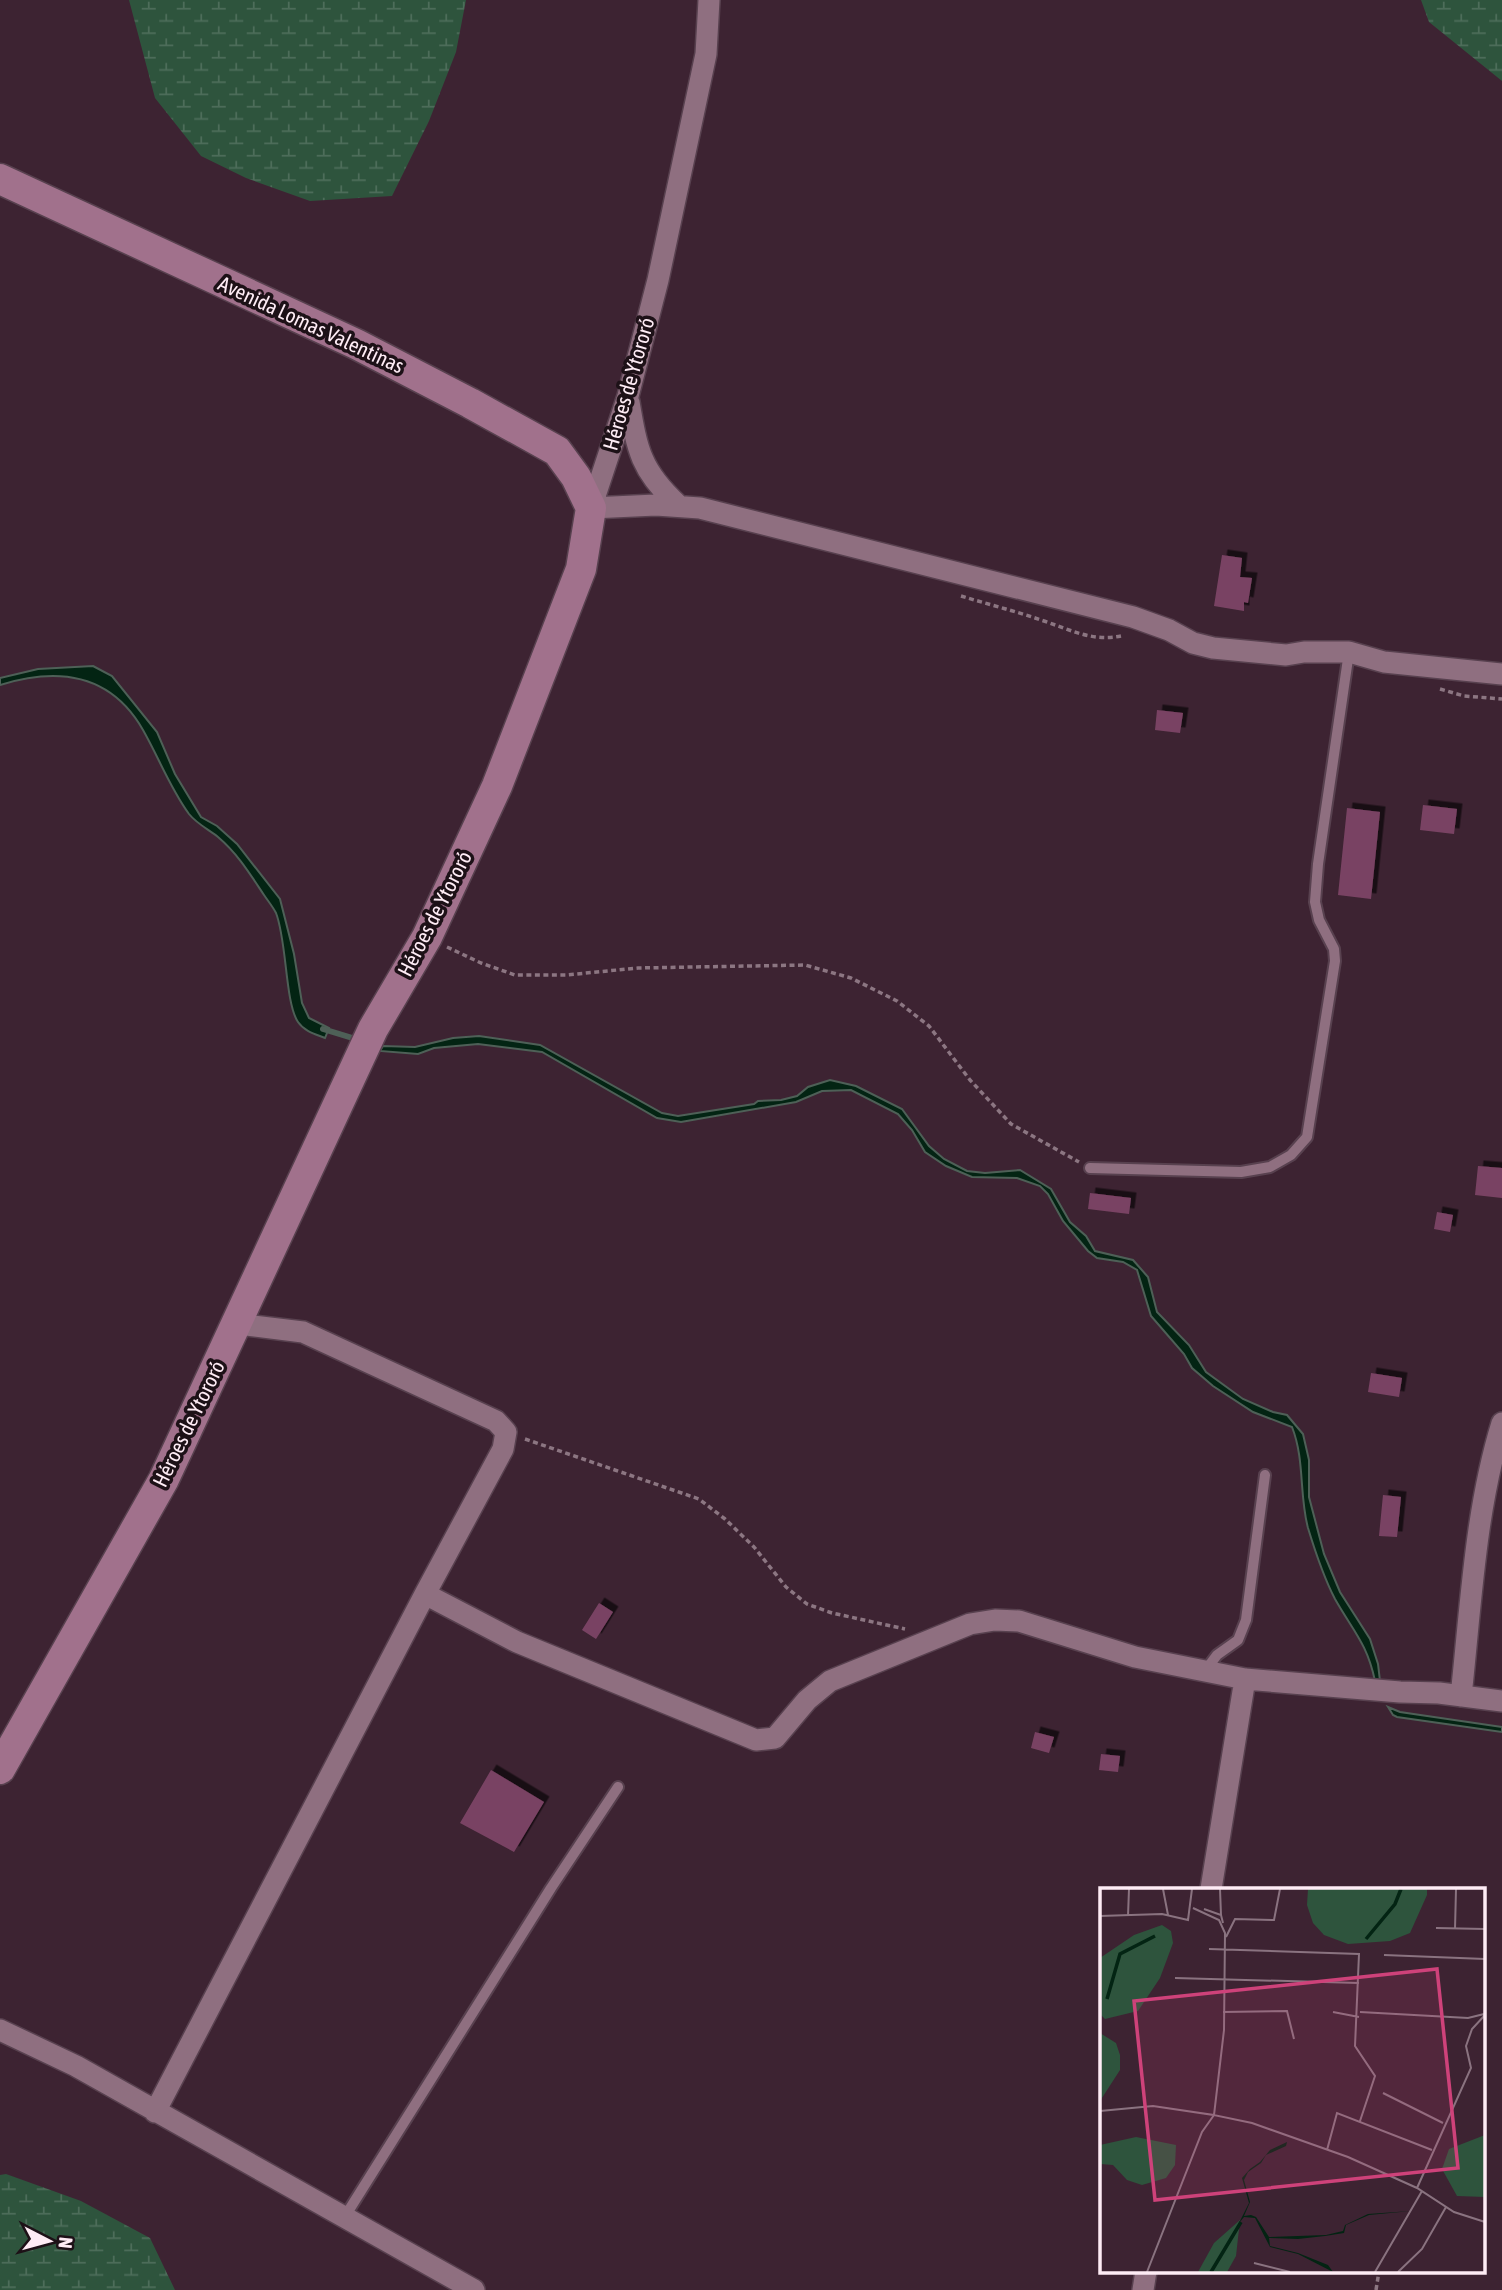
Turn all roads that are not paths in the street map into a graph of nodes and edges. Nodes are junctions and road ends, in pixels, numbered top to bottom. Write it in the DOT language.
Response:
graph roads {
  1 [pos="709,0"];
  2 [pos="0,179"];
  3 [pos="628,396"];
  4 [pos="678,505"];
  5 [pos="591,508"];
  6 [pos="1349,652"];
  7 [pos="1502,674"];
  8 [pos="1090,1168"];
  9 [pos="238,1324"];
  10 [pos="1502,1423"];
  11 [pos="1265,1475"];
  12 [pos="425,1594"];
  13 [pos="1205,1671"];
  14 [pos="1245,1679"];
  15 [pos="1461,1696"];
  16 [pos="1502,1701"];
  17 [pos="0,1769"];
  18 [pos="618,1787"];
  19 [pos="1211,1888"];
  20 [pos="0,2029"];
  21 [pos="155,2112"];
  22 [pos="344,2218"];
  23 [pos="1146,2272"];
  24 [pos="474,2290"];
  25 [pos="1143,2290"];
  1 -- 3 [label="street, Héroes de Ytororó"];
  2 -- 5 [label="main road, Avenida Lomas Valentinas"];
  3 -- 4 [label="street"];
  3 -- 5 [label="street, Héroes de Ytororó"];
  4 -- 5 [label="street"];
  4 -- 6 [label="street"];
  5 -- 9 [label="main road, Héroes de Ytororó"];
  6 -- 7 [label="street"];
  6 -- 8 [label="lane"];
  9 -- 12 [label="street"];
  9 -- 17 [label="main road, Héroes de Ytororó"];
  10 -- 15 [label="street"];
  11 -- 13 [label="lane"];
  12 -- 13 [label="street"];
  12 -- 21 [label="street"];
  13 -- 14 [label="street"];
  14 -- 15 [label="street"];
  14 -- 19 [label="street"];
  15 -- 16 [label="street"];
  18 -- 22 [label="lane"];
  20 -- 21 [label="street"];
  21 -- 22 [label="street"];
  22 -- 24 [label="street"];
  23 -- 25 [label="street"];
}
